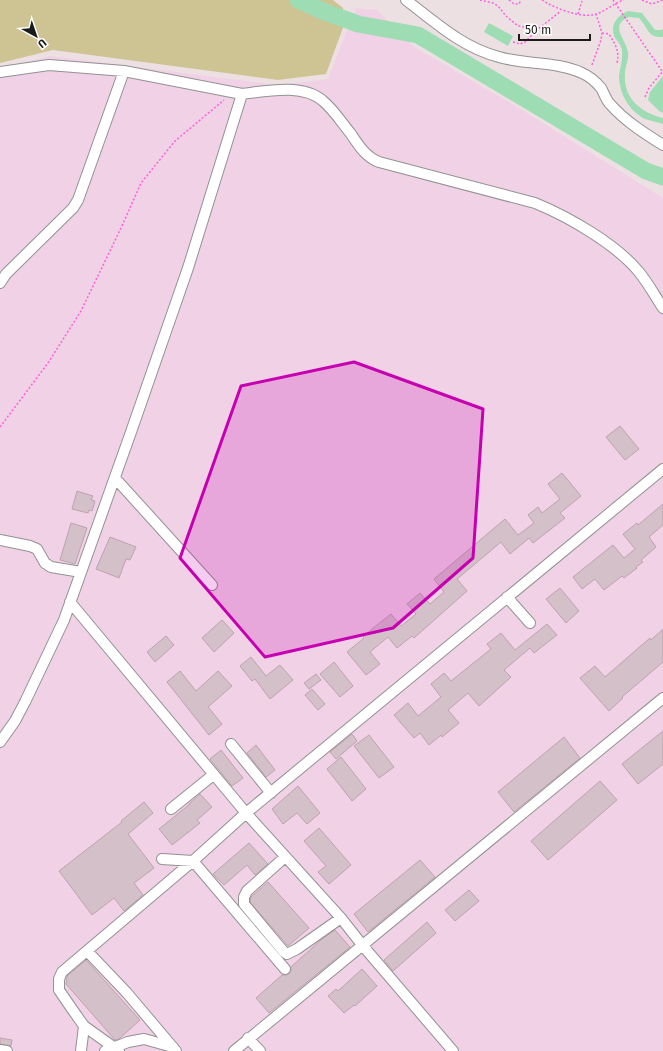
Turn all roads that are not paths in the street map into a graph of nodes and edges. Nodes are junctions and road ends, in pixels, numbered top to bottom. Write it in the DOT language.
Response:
graph roads {
  1 [pos="406,0"];
  2 [pos="124,71"];
  3 [pos="0,72"];
  4 [pos="238,93"];
  5 [pos="663,145"];
  6 [pos="0,283"];
  7 [pos="663,308"];
  8 [pos="663,469"];
  9 [pos="115,478"];
  10 [pos="0,540"];
  11 [pos="81,572"];
  12 [pos="212,585"];
  13 [pos="507,597"];
  14 [pos="70,602"];
  15 [pos="530,623"];
  16 [pos="663,698"];
  17 [pos="0,742"];
  18 [pos="231,744"];
  19 [pos="214,775"];
  20 [pos="270,793"];
  21 [pos="171,809"];
  22 [pos="246,813"];
  23 [pos="286,857"];
  24 [pos="162,859"];
  25 [pos="193,861"];
  26 [pos="341,918"];
  27 [pos="363,946"];
  28 [pos="87,951"];
  29 [pos="285,969"];
  30 [pos="84,1026"];
  31 [pos="248,1038"];
  32 [pos="117,1049"];
  33 [pos="175,1049"];
  34 [pos="0,1050"];
  35 [pos="7,1051"];
  36 [pos="81,1051"];
  37 [pos="106,1051"];
  38 [pos="234,1051"];
  39 [pos="260,1051"];
  40 [pos="453,1051"];
  1 -- 5 [label="street"];
  2 -- 3 [label="street"];
  2 -- 4 [label="street"];
  2 -- 6 [label="street"];
  4 -- 7 [label="street"];
  4 -- 9 [label="street"];
  8 -- 13 [label="street"];
  9 -- 11 [label="street"];
  9 -- 12 [label="street"];
  10 -- 11 [label="street"];
  11 -- 14 [label="street"];
  13 -- 15 [label="street"];
  13 -- 20 [label="street"];
  14 -- 17 [label="street"];
  14 -- 19 [label="street"];
  16 -- 27 [label="street"];
  18 -- 20 [label="street"];
  19 -- 21 [label="street"];
  19 -- 22 [label="street"];
  20 -- 22 [label="street"];
  22 -- 23 [label="street"];
  22 -- 25 [label="street"];
  23 -- 26 [label="street"];
  23 -- 26 [label="street"];
  24 -- 25 [label="street"];
  25 -- 28 [label="street"];
  25 -- 29 [label="street"];
  26 -- 27 [label="street"];
  27 -- 31 [label="street"];
  27 -- 40 [label="street"];
  28 -- 30 [label="street"];
  28 -- 33 [label="street"];
  30 -- 32 [label="street"];
  30 -- 36 [label="street"];
  31 -- 38 [label="street"];
  31 -- 39 [label="street"];
  32 -- 33 [label="street"];
  32 -- 37 [label="street"];
  34 -- 35 [label="street"];
}
